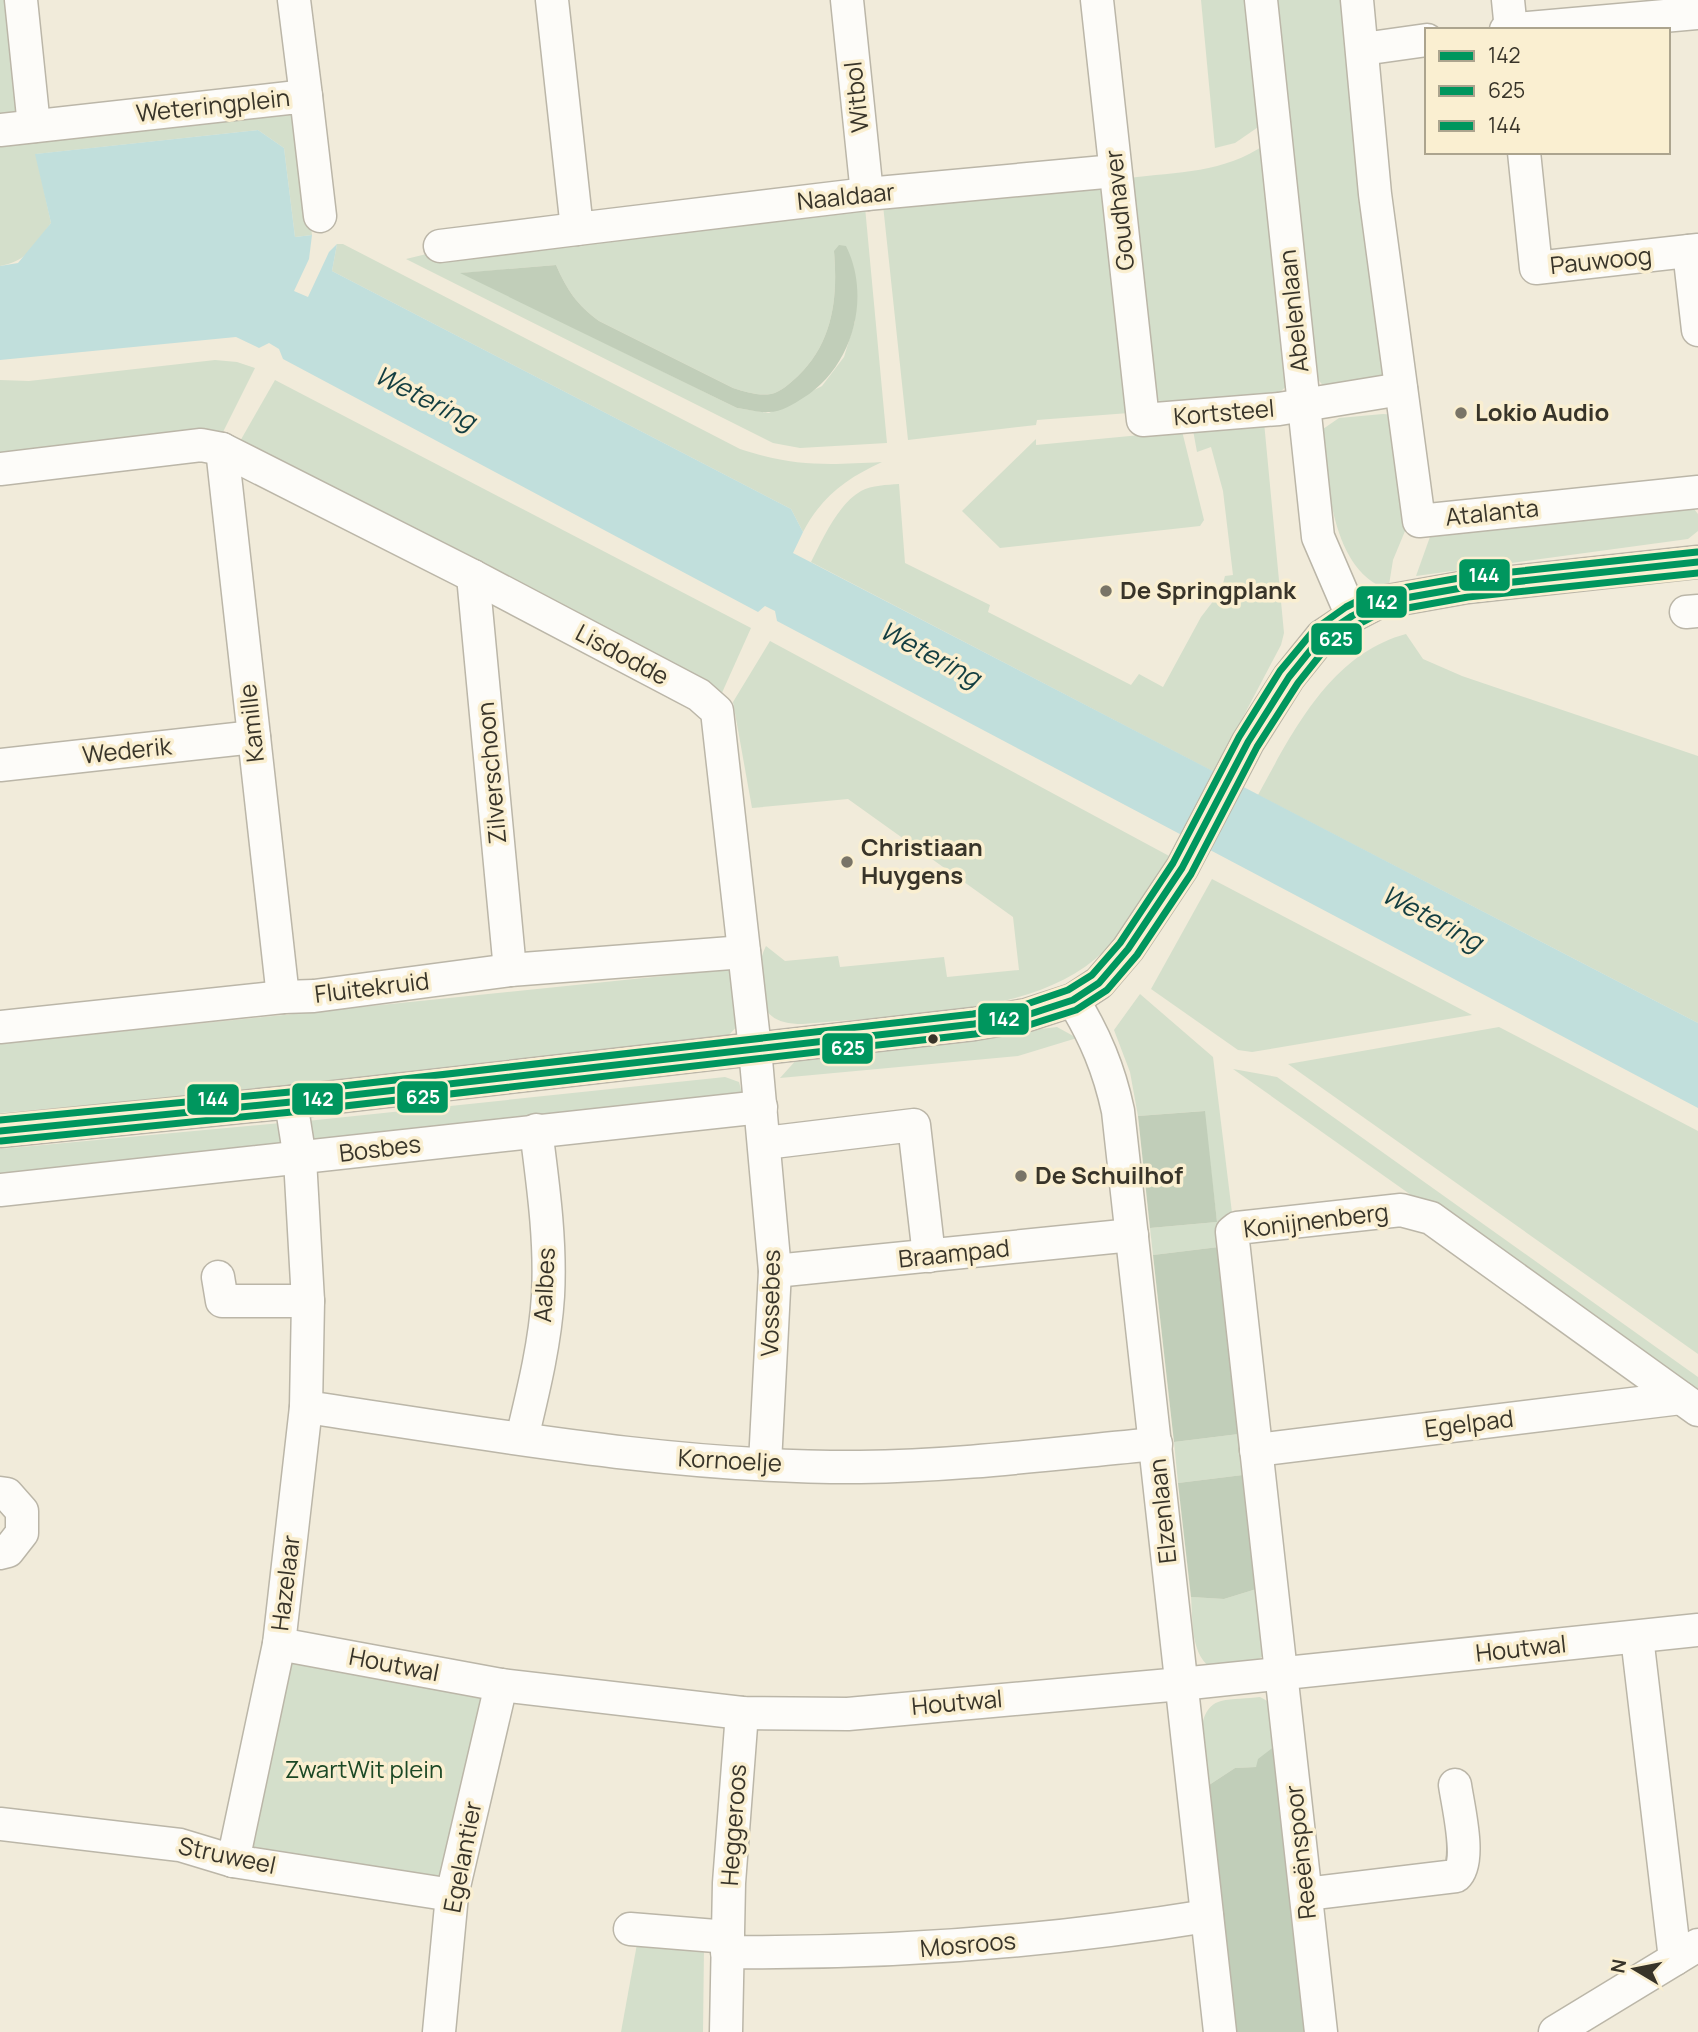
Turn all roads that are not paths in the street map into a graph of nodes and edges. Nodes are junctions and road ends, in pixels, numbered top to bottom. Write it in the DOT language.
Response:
graph roads {
  1 [pos="21,0"];
  2 [pos="294,0"];
  3 [pos="552,0"];
  4 [pos="847,0"];
  5 [pos="1097,0"];
  6 [pos="1261,0"];
  7 [pos="1357,0"];
  8 [pos="1508,0"];
  9 [pos="1698,13"];
  10 [pos="1511,28"];
  11 [pos="1523,28"];
  12 [pos="1425,40"];
  13 [pos="1363,49"];
  14 [pos="306,96"];
  15 [pos="34,126"];
  16 [pos="0,130"];
  17 [pos="1524,154"];
  18 [pos="1115,171"];
  19 [pos="867,194"];
  20 [pos="320,216"];
  21 [pos="577,229"];
  22 [pos="440,246"];
  23 [pos="1693,251"];
  24 [pos="1698,330"];
  25 [pos="1401,389"];
  26 [pos="1304,404"];
  27 [pos="1143,421"];
  28 [pos="222,449"];
  29 [pos="0,470"];
  30 [pos="1698,492"];
  31 [pos="1698,562"];
  32 [pos="473,576"];
  33 [pos="1352,616"];
  34 [pos="254,737"];
  35 [pos="0,765"];
  36 [pos="744,952"];
  37 [pos="510,970"];
  38 [pos="283,997"];
  39 [pos="1073,1000"];
  40 [pos="0,1027"];
  41 [pos="755,1049"];
  42 [pos="291,1102"];
  43 [pos="761,1107"];
  44 [pos="536,1130"];
  45 [pos="0,1131"];
  46 [pos="765,1143"];
  47 [pos="300,1159"];
  48 [pos="0,1190"];
  49 [pos="1132,1236"];
  50 [pos="929,1256"];
  51 [pos="775,1271"];
  52 [pos="218,1277"];
  53 [pos="308,1301"];
  54 [pos="1690,1404"];
  55 [pos="306,1407"];
  56 [pos="522,1438"];
  57 [pos="1156,1444"];
  58 [pos="1256,1450"];
  59 [pos="765,1463"];
  60 [pos="0,1493"];
  61 [pos="0,1553"];
  62 [pos="1698,1630"];
  63 [pos="1637,1637"];
  64 [pos="279,1644"];
  65 [pos="1283,1673"];
  66 [pos="1181,1684"];
  67 [pos="501,1685"];
  68 [pos="742,1713"];
  69 [pos="1455,1785"];
  70 [pos="0,1824"];
  71 [pos="233,1861"];
  72 [pos="1306,1894"];
  73 [pos="452,1895"];
  74 [pos="1208,1916"];
  75 [pos="630,1929"];
  76 [pos="727,1945"];
  77 [pos="1687,1952"];
  78 [pos="439,2032"];
  79 [pos="726,2032"];
  80 [pos="1220,2032"];
  81 [pos="1321,2032"];
  82 [pos="1555,2032"];
  1 -- 15 [label="street"];
  2 -- 14 [label="street"];
  3 -- 21 [label="street"];
  4 -- 19 [label="street, Witbol"];
  5 -- 18 [label="street, Goudhaver"];
  6 -- 26 [label="street, Abelenlaan"];
  7 -- 13 [label="street, Atalanta"];
  8 -- 10 [label="street"];
  9 -- 11 [label="street"];
  12 -- 13 [label="street"];
  13 -- 25 [label="street, Atalanta"];
  14 -- 15 [label="street, Weteringplein"];
  14 -- 20 [label="street, Weteringplein"];
  15 -- 16 [label="street, Weteringplein"];
  17 -- 23 [label="street, Pauwoog"];
  18 -- 19 [label="street, Naaldaar"];
  18 -- 27 [label="street, Goudhaver"];
  19 -- 21 [label="street, Naaldaar"];
  21 -- 22 [label="street, Naaldaar"];
  23 -- 24 [label="street"];
  25 -- 26 [label="street"];
  25 -- 30 [label="street, Atalanta"];
  26 -- 27 [label="street, Kortsteel"];
  26 -- 33 [label="street, Abelenlaan"];
  28 -- 29 [label="street"];
  28 -- 32 [label="street, Lisdodde"];
  28 -- 34 [label="street, Kamille"];
  31 -- 33 [label="street"];
  32 -- 36 [label="street, Lisdodde"];
  32 -- 37 [label="street, Zilverschoon"];
  33 -- 39 [label="street"];
  34 -- 35 [label="street, Wederik"];
  34 -- 38 [label="street, Kamille"];
  36 -- 37 [label="street, Fluitekruid"];
  36 -- 41 [label="street, Lisdodde"];
  37 -- 38 [label="street, Fluitekruid"];
  38 -- 40 [label="street, Fluitekruid"];
  39 -- 41 [label="street"];
  39 -- 49 [label="street, Elzenlaan"];
  41 -- 42 [label="street"];
  41 -- 43 [label="street, Vossebes"];
  42 -- 45 [label="street"];
  42 -- 47 [label="street, Hazelaar"];
  43 -- 44 [label="street, Bosbes"];
  43 -- 46 [label="street, Vossebes"];
  44 -- 47 [label="street, Bosbes"];
  44 -- 56 [label="street, Aalbes"];
  46 -- 50 [label="street"];
  46 -- 51 [label="street, Vossebes"];
  47 -- 48 [label="street, Bosbes"];
  47 -- 53 [label="street, Hazelaar"];
  49 -- 50 [label="street, Braampad"];
  49 -- 57 [label="street, Elzenlaan"];
  50 -- 51 [label="street, Braampad"];
  51 -- 59 [label="street, Vossebes"];
  52 -- 53 [label="street"];
  53 -- 55 [label="street, Hazelaar"];
  54 -- 58 [label="street, Egelpad"];
  54 -- 58 [label="street, Konijnenberg"];
  55 -- 56 [label="street, Kornoelje"];
  55 -- 64 [label="street, Hazelaar"];
  56 -- 59 [label="street, Kornoelje"];
  57 -- 59 [label="street, Kornoelje"];
  57 -- 66 [label="street, Elzenlaan"];
  58 -- 65 [label="street, Konijnenberg"];
  60 -- 61 [label="street"];
  62 -- 63 [label="street, Houtwal"];
  63 -- 65 [label="street, Houtwal"];
  63 -- 77 [label="street"];
  64 -- 67 [label="street, Houtwal"];
  64 -- 71 [label="street, Hazelaar"];
  65 -- 66 [label="street, Houtwal"];
  65 -- 72 [label="street, Reeënspoor"];
  66 -- 68 [label="street, Houtwal"];
  66 -- 74 [label="street, Elzenlaan"];
  67 -- 68 [label="street, Houtwal"];
  67 -- 73 [label="street, Egelantier"];
  68 -- 76 [label="street, Heggeroos"];
  69 -- 72 [label="street"];
  70 -- 71 [label="street, Struweel"];
  71 -- 73 [label="street, Struweel"];
  72 -- 81 [label="street, Reeënspoor"];
  73 -- 78 [label="street, Egelantier"];
  74 -- 76 [label="street, Mosroos"];
  74 -- 80 [label="street, Elzenlaan"];
  75 -- 76 [label="street"];
  76 -- 79 [label="street, Heggeroos"];
  77 -- 82 [label="street"];
}
